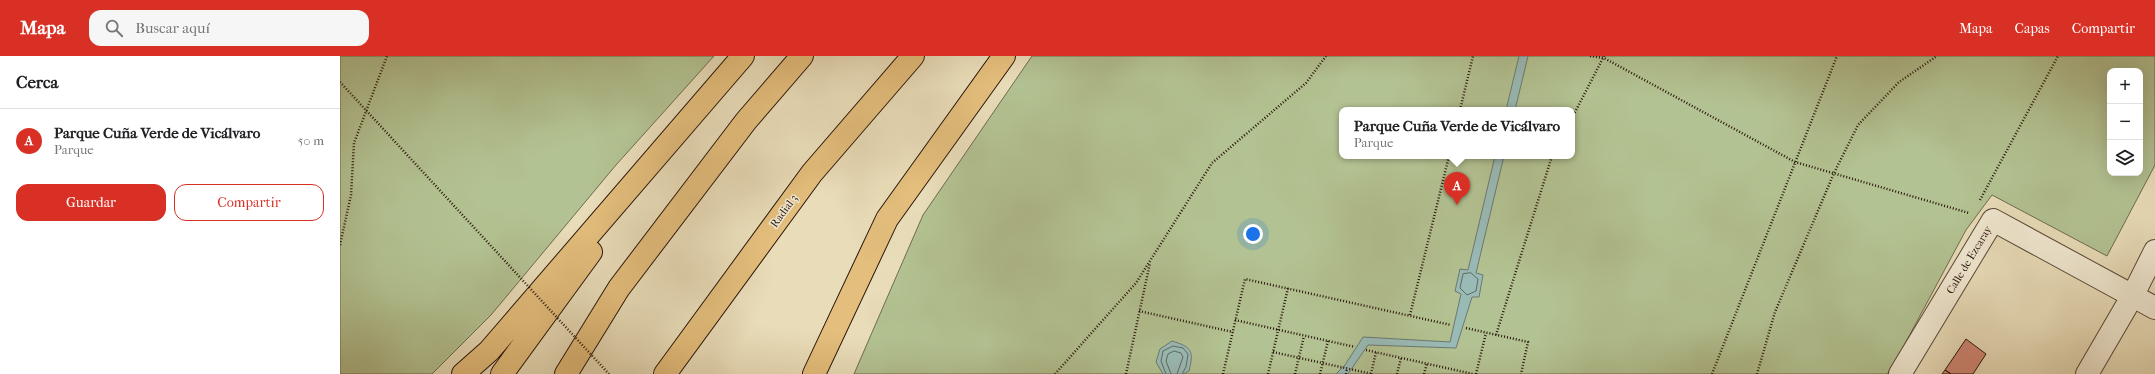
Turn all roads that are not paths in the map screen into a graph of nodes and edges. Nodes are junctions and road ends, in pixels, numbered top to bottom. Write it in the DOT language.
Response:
graph roads {
  1 [pos="743,56"];
  2 [pos="802,56"];
  3 [pos="913,56"];
  4 [pos="1004,56"];
  5 [pos="712,91"];
  6 [pos="2155,250"];
  7 [pos="2133,295"];
  8 [pos="2155,308"];
  9 [pos="463,374"];
  10 [pos="502,374"];
  11 [pos="566,374"];
  12 [pos="665,374"];
  13 [pos="814,374"];
  14 [pos="1900,374"];
  15 [pos="2087,374"];
  1 -- 5 [label="highway"];
  2 -- 11 [label="highway"];
  3 -- 12 [label="highway, Radial 3"];
  4 -- 13 [label="highway"];
  5 -- 9 [label="highway"];
  5 -- 10 [label="highway"];
  6 -- 7 [label="street"];
  7 -- 8 [label="street, Calle de Ezcaray"];
  7 -- 14 [label="street, Calle de Ezcaray"];
  7 -- 15 [label="street"];
}
